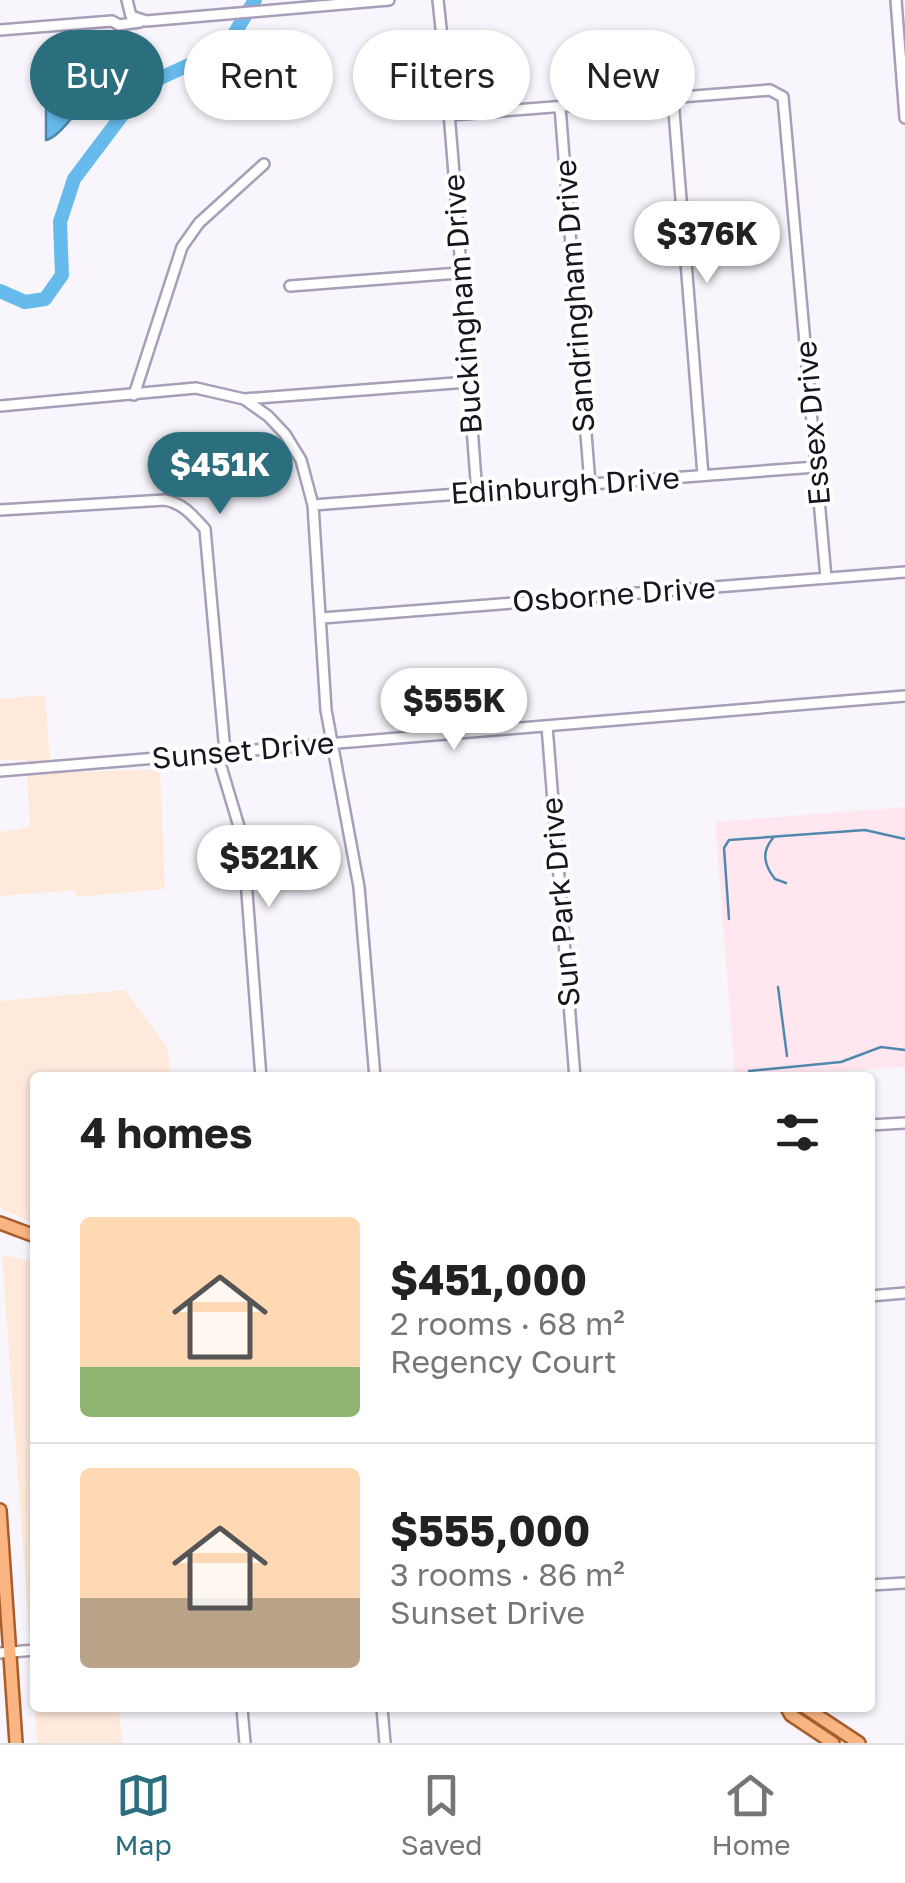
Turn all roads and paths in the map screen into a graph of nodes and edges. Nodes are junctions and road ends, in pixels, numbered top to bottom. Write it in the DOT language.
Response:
graph roads {
  1 [pos="126,0"];
  2 [pos="389,0"];
  3 [pos="438,0"];
  4 [pos="896,0"];
  5 [pos="130,14"];
  6 [pos="112,20"];
  7 [pos="146,21"];
  8 [pos="0,30"];
  9 [pos="441,30"];
  10 [pos="695,97"];
  11 [pos="905,118"];
  12 [pos="451,120"];
  13 [pos="561,120"];
  14 [pos="675,120"];
  15 [pos="264,164"];
  16 [pos="459,273"];
  17 [pos="290,286"];
  18 [pos="468,382"];
  19 [pos="134,396"];
  20 [pos="244,400"];
  21 [pos="0,406"];
  22 [pos="816,466"];
  23 [pos="702,475"];
  24 [pos="590,484"];
  25 [pos="477,493"];
  26 [pos="313,505"];
  27 [pos="0,510"];
  28 [pos="905,572"];
  29 [pos="826,578"];
  30 [pos="322,618"];
  31 [pos="905,696"];
  32 [pos="547,726"];
  33 [pos="330,744"];
  34 [pos="221,753"];
  35 [pos="0,771"];
  36 [pos="261,1072"];
  37 [pos="374,1072"];
  38 [pos="575,1072"];
  39 [pos="905,1123"];
  40 [pos="875,1126"];
  41 [pos="0,1223"];
  42 [pos="30,1234"];
  43 [pos="905,1293"];
  44 [pos="875,1296"];
  45 [pos="0,1510"];
  46 [pos="905,1582"];
  47 [pos="875,1585"];
  48 [pos="30,1650"];
  49 [pos="5,1652"];
  50 [pos="242,1712"];
  51 [pos="382,1712"];
  52 [pos="790,1712"];
  53 [pos="812,1712"];
  54 [pos="0,1721"];
  55 [pos="14,1721"];
  56 [pos="16,1743"];
  57 [pos="245,1743"];
  58 [pos="386,1743"];
  59 [pos="832,1743"];
  60 [pos="859,1743"];
  1 -- 5 [label="street"];
  2 -- 7 [label="street"];
  3 -- 9 [label="street, Buckingham Drive"];
  4 -- 11 [label="street"];
  5 -- 6 [label="street"];
  5 -- 7 [label="street"];
  6 -- 7 [label="street"];
  6 -- 8 [label="street"];
  10 -- 22 [label="street, Essex Drive"];
  12 -- 16 [label="street, Buckingham Drive"];
  13 -- 24 [label="street, Sandringham Drive"];
  14 -- 23 [label="street"];
  15 -- 19 [label="street"];
  16 -- 17 [label="street"];
  16 -- 18 [label="street, Buckingham Drive"];
  18 -- 20 [label="street"];
  18 -- 25 [label="street, Buckingham Drive"];
  19 -- 20 [label="street"];
  19 -- 21 [label="street"];
  20 -- 26 [label="street"];
  22 -- 23 [label="street, Edinburgh Drive"];
  22 -- 29 [label="street, Essex Drive"];
  23 -- 24 [label="street, Edinburgh Drive"];
  24 -- 25 [label="street, Edinburgh Drive"];
  25 -- 26 [label="street, Edinburgh Drive"];
  26 -- 30 [label="street"];
  27 -- 34 [label="street"];
  28 -- 29 [label="street, Osborne Drive"];
  29 -- 30 [label="street, Osborne Drive"];
  30 -- 33 [label="street"];
  31 -- 32 [label="street, Sunset Drive"];
  32 -- 33 [label="street, Sunset Drive"];
  32 -- 38 [label="street, Sun Park Drive"];
  33 -- 34 [label="street, Sunset Drive"];
  33 -- 37 [label="street"];
  34 -- 35 [label="street, Sunset Drive"];
  34 -- 36 [label="street"];
  39 -- 40 [label="street"];
  41 -- 42 [label="main road"];
  43 -- 44 [label="street"];
  45 -- 49 [label="main road"];
  46 -- 47 [label="street"];
  48 -- 49 [label="street"];
  49 -- 55 [label="main road"];
  50 -- 57 [label="street"];
  51 -- 58 [label="street"];
  52 -- 59 [label="main road"];
  53 -- 60 [label="main road"];
  54 -- 55 [label="street"];
  55 -- 56 [label="main road"];
}
